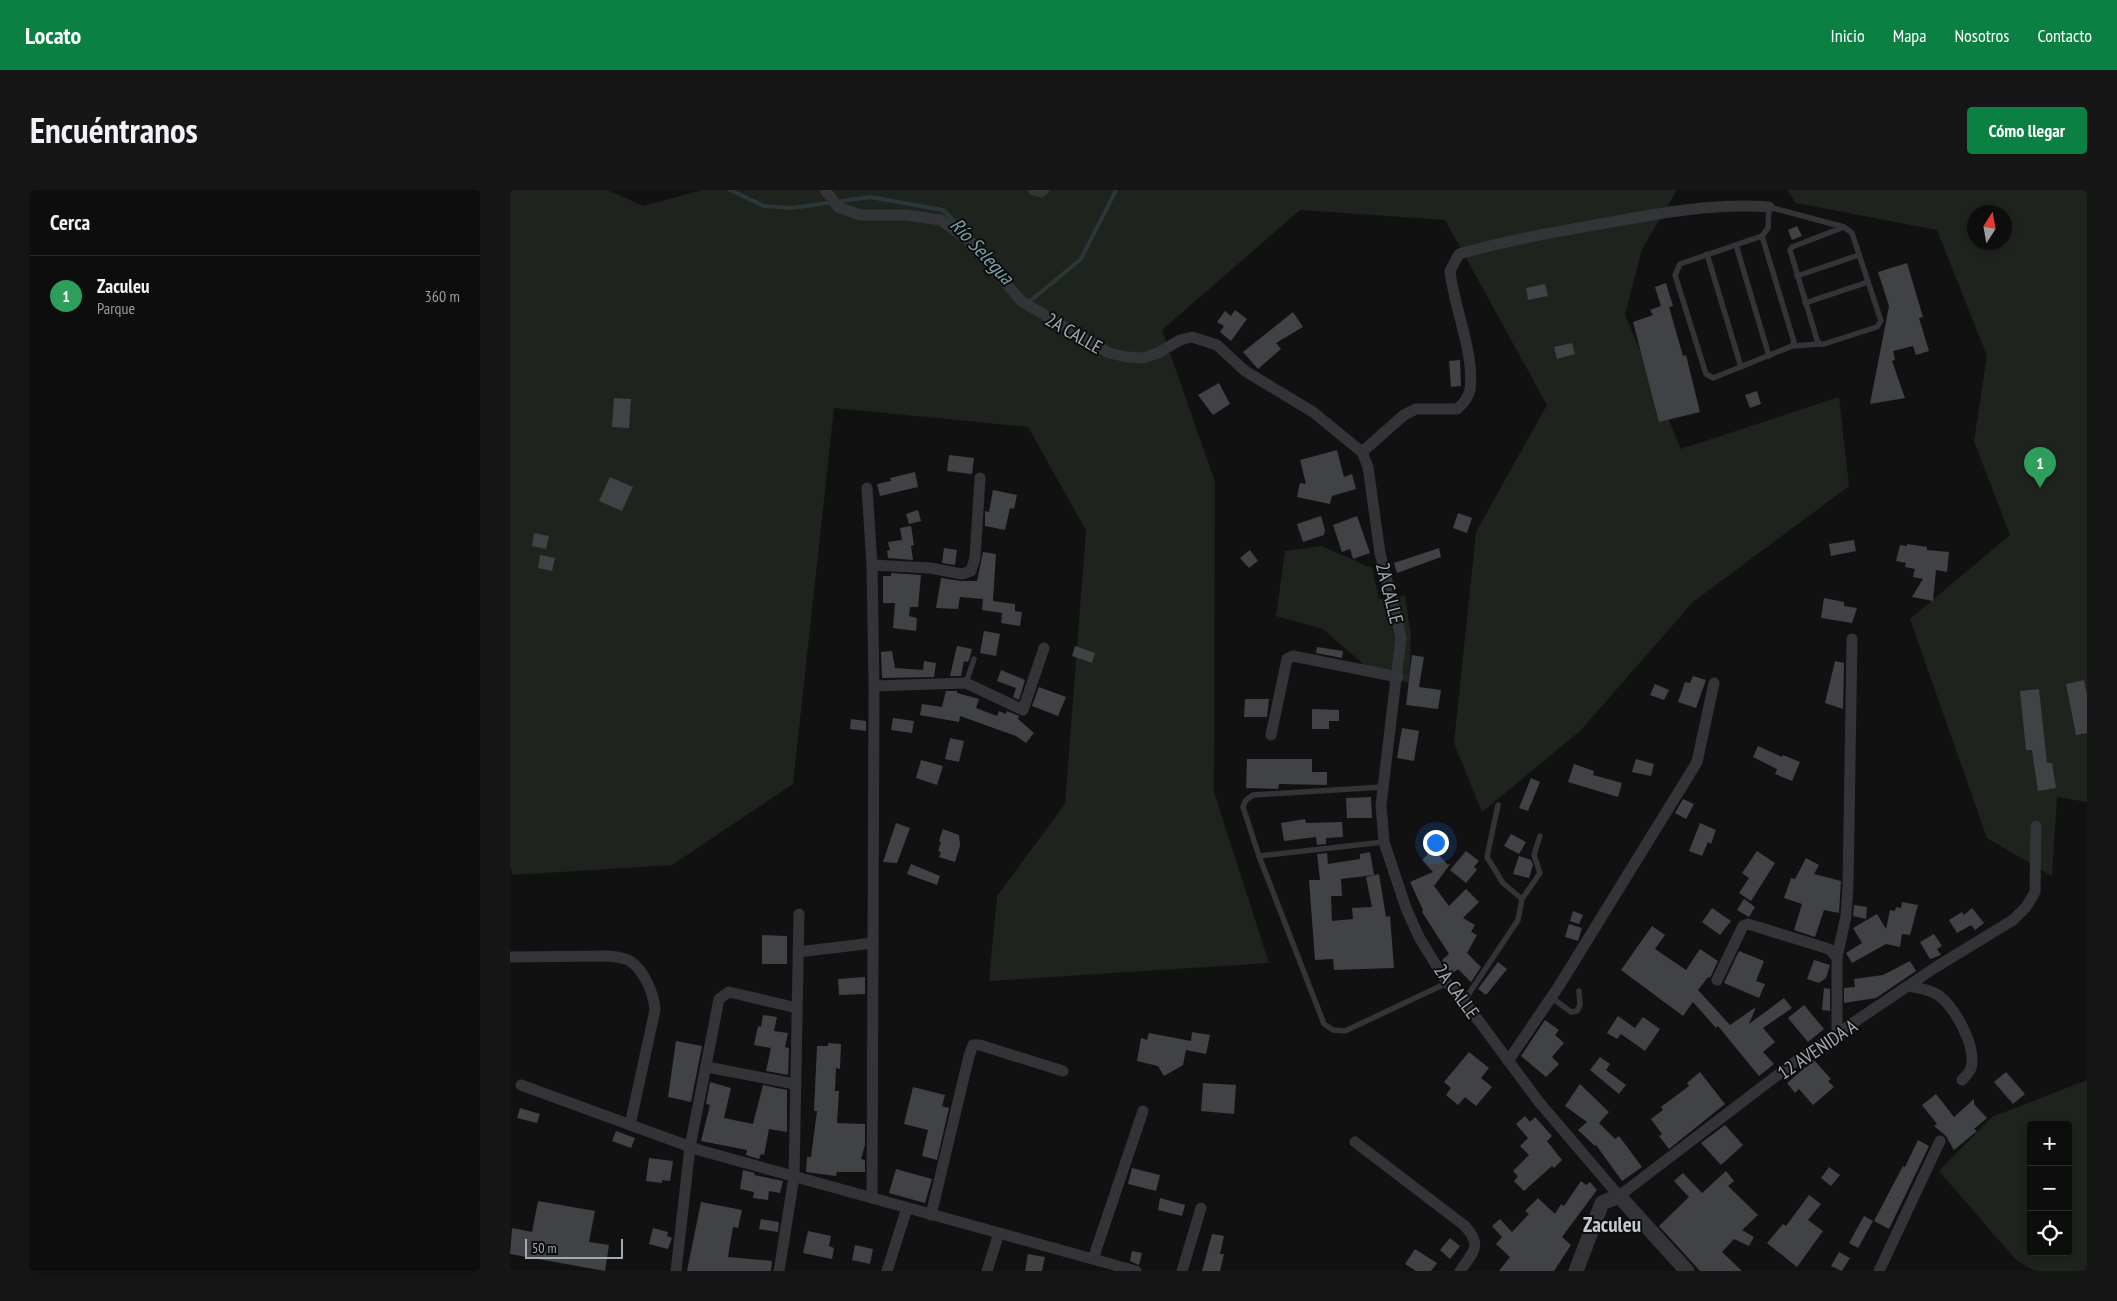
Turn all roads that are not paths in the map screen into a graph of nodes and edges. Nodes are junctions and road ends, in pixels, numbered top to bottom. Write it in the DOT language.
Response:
graph roads {
  1 [pos="1033,190"];
  2 [pos="1044,190"];
  3 [pos="828,194"];
  4 [pos="1769,207"];
  5 [pos="1844,227"];
  6 [pos="1762,236"];
  7 [pos="1736,245"];
  8 [pos="1708,254"];
  9 [pos="1859,255"];
  10 [pos="1797,276"];
  11 [pos="1868,282"];
  12 [pos="1805,303"];
  13 [pos="1820,344"];
  14 [pos="1792,346"];
  15 [pos="1769,356"];
  16 [pos="1741,367"];
  17 [pos="1362,452"];
  18 [pos="980,478"];
  19 [pos="866,488"];
  20 [pos="872,565"];
  21 [pos="1852,639"];
  22 [pos="1044,648"];
  23 [pos="974,659"];
  24 [pos="1398,676"];
  25 [pos="966,683"];
  26 [pos="1714,683"];
  27 [pos="874,686"];
  28 [pos="1272,735"];
  29 [pos="1383,787"];
  30 [pos="1498,805"];
  31 [pos="2036,826"];
  32 [pos="1540,836"];
  33 [pos="1384,842"];
  34 [pos="1259,856"];
  35 [pos="1522,899"];
  36 [pos="799,914"];
  37 [pos="873,943"];
  38 [pos="798,952"];
  39 [pos="510,957"];
  40 [pos="1837,957"];
  41 [pos="1716,980"];
  42 [pos="1447,983"];
  43 [pos="1908,986"];
  44 [pos="1579,991"];
  45 [pos="1551,997"];
  46 [pos="1464,1001"];
  47 [pos="797,1008"];
  48 [pos="1837,1035"];
  49 [pos="1508,1061"];
  50 [pos="707,1067"];
  51 [pos="1063,1071"];
  52 [pos="1962,1080"];
  53 [pos="795,1084"];
  54 [pos="521,1085"];
  55 [pos="1143,1111"];
  56 [pos="630,1125"];
  57 [pos="1940,1141"];
  58 [pos="1355,1142"];
  59 [pos="690,1147"];
  60 [pos="794,1177"];
  61 [pos="1619,1196"];
  62 [pos="872,1198"];
  63 [pos="907,1208"];
  64 [pos="1202,1208"];
  65 [pos="931,1215"];
  66 [pos="999,1233"];
  67 [pos="1093,1259"];
  68 [pos="676,1271"];
  69 [pos="778,1271"];
  70 [pos="887,1271"];
  71 [pos="987,1271"];
  72 [pos="1136,1271"];
  73 [pos="1182,1271"];
  74 [pos="1460,1271"];
  75 [pos="1576,1271"];
  76 [pos="1687,1271"];
  77 [pos="1879,1271"];
  1 -- 2 [label="street"];
  3 -- 17 [label="street, 2A CALLE"];
  4 -- 5 [label="lane"];
  4 -- 6 [label="lane"];
  4 -- 17 [label="street"];
  5 -- 9 [label="lane"];
  5 -- 10 [label="lane"];
  6 -- 7 [label="lane"];
  6 -- 14 [label="lane"];
  7 -- 8 [label="lane"];
  7 -- 15 [label="lane"];
  8 -- 16 [label="lane"];
  8 -- 16 [label="lane"];
  9 -- 10 [label="lane"];
  9 -- 11 [label="lane"];
  10 -- 12 [label="lane"];
  11 -- 12 [label="lane"];
  11 -- 13 [label="lane"];
  12 -- 13 [label="lane"];
  13 -- 14 [label="lane"];
  14 -- 15 [label="lane"];
  15 -- 16 [label="lane"];
  17 -- 24 [label="street, 2A CALLE"];
  18 -- 20 [label="street"];
  19 -- 20 [label="street"];
  20 -- 27 [label="street"];
  21 -- 40 [label="street"];
  22 -- 25 [label="street"];
  23 -- 25 [label="lane"];
  24 -- 28 [label="street"];
  24 -- 29 [label="street, 2A CALLE"];
  25 -- 27 [label="street"];
  26 -- 45 [label="street"];
  27 -- 37 [label="street"];
  29 -- 33 [label="street, 2A CALLE"];
  29 -- 34 [label="lane"];
  30 -- 35 [label="lane"];
  31 -- 43 [label="street, 12 AVENIDA A"];
  32 -- 35 [label="lane"];
  33 -- 34 [label="lane"];
  33 -- 42 [label="street, 2A CALLE"];
  34 -- 42 [label="lane"];
  35 -- 46 [label="lane"];
  36 -- 38 [label="street"];
  37 -- 38 [label="street"];
  37 -- 62 [label="street"];
  38 -- 47 [label="street"];
  39 -- 56 [label="street"];
  40 -- 41 [label="street"];
  40 -- 48 [label="street"];
  42 -- 46 [label="street, 2A CALLE"];
  43 -- 48 [label="street, 12 AVENIDA A"];
  43 -- 52 [label="street"];
  44 -- 45 [label="lane"];
  45 -- 49 [label="street"];
  46 -- 49 [label="street, 2A CALLE"];
  47 -- 50 [label="street"];
  47 -- 53 [label="street"];
  48 -- 61 [label="street, 12 AVENIDA A"];
  49 -- 61 [label="street, 2A CALLE"];
  50 -- 53 [label="street"];
  50 -- 59 [label="street"];
  51 -- 65 [label="street"];
  53 -- 60 [label="street"];
  54 -- 56 [label="street"];
  55 -- 67 [label="street"];
  56 -- 59 [label="street"];
  57 -- 77 [label="street"];
  58 -- 74 [label="street"];
  59 -- 60 [label="street"];
  59 -- 68 [label="street"];
  60 -- 62 [label="street"];
  60 -- 69 [label="street"];
  61 -- 75 [label="street, 12 AVENIDA A"];
  61 -- 76 [label="street, 2A CALLE"];
  62 -- 63 [label="street"];
  63 -- 65 [label="street"];
  63 -- 70 [label="street"];
  64 -- 73 [label="street"];
  65 -- 66 [label="street"];
  66 -- 67 [label="street"];
  66 -- 71 [label="street"];
  67 -- 72 [label="street"];
}
